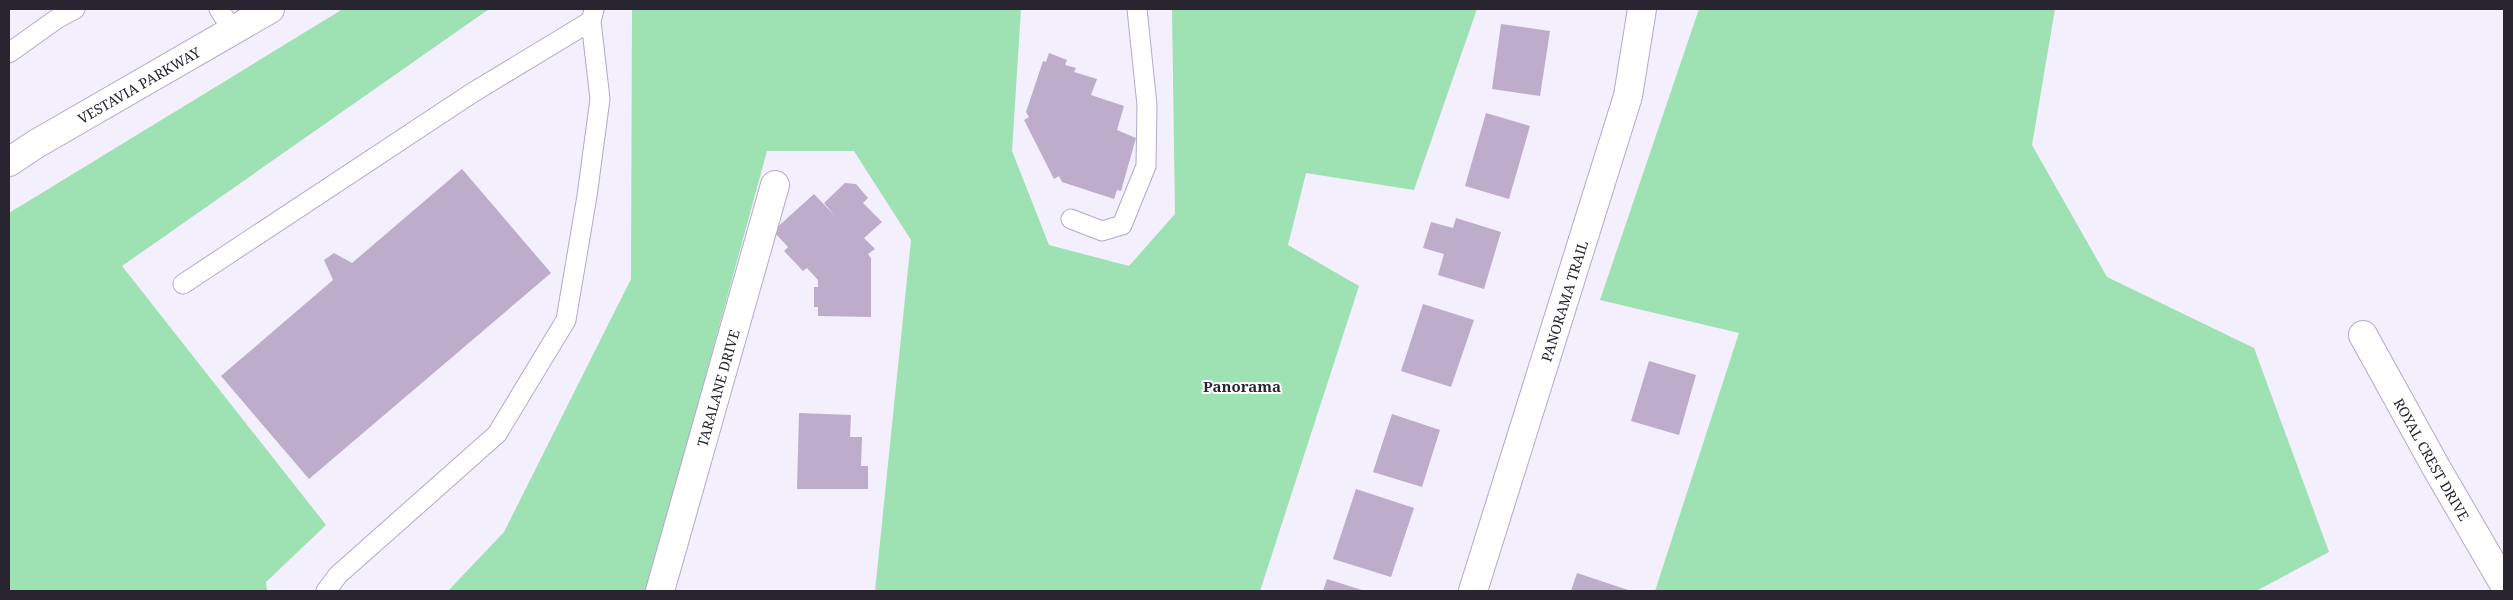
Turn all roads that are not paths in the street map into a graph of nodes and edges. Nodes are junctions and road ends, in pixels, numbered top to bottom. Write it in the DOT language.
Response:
graph roads {
  1 [pos="75,9"];
  2 [pos="270,9"];
  3 [pos="1137,9"];
  4 [pos="1642,9"];
  5 [pos="592,15"];
  6 [pos="226,19"];
  7 [pos="9,53"];
  8 [pos="9,162"];
  9 [pos="775,185"];
  10 [pos="1071,219"];
  11 [pos="183,284"];
  12 [pos="2363,335"];
  13 [pos="2504,584"];
  14 [pos="326,591"];
  15 [pos="660,591"];
  16 [pos="1473,591"];
  1 -- 7 [label="lane"];
  2 -- 6 [label="street, VESTAVIA PARKWAY"];
  3 -- 10 [label="lane"];
  4 -- 16 [label="street, PANORAMA TRAIL"];
  5 -- 11 [label="lane"];
  5 -- 14 [label="lane"];
  6 -- 8 [label="street, VESTAVIA PARKWAY"];
  9 -- 15 [label="street, TARALANE DRIVE"];
  12 -- 13 [label="street, ROYAL CREST DRIVE"];
}
